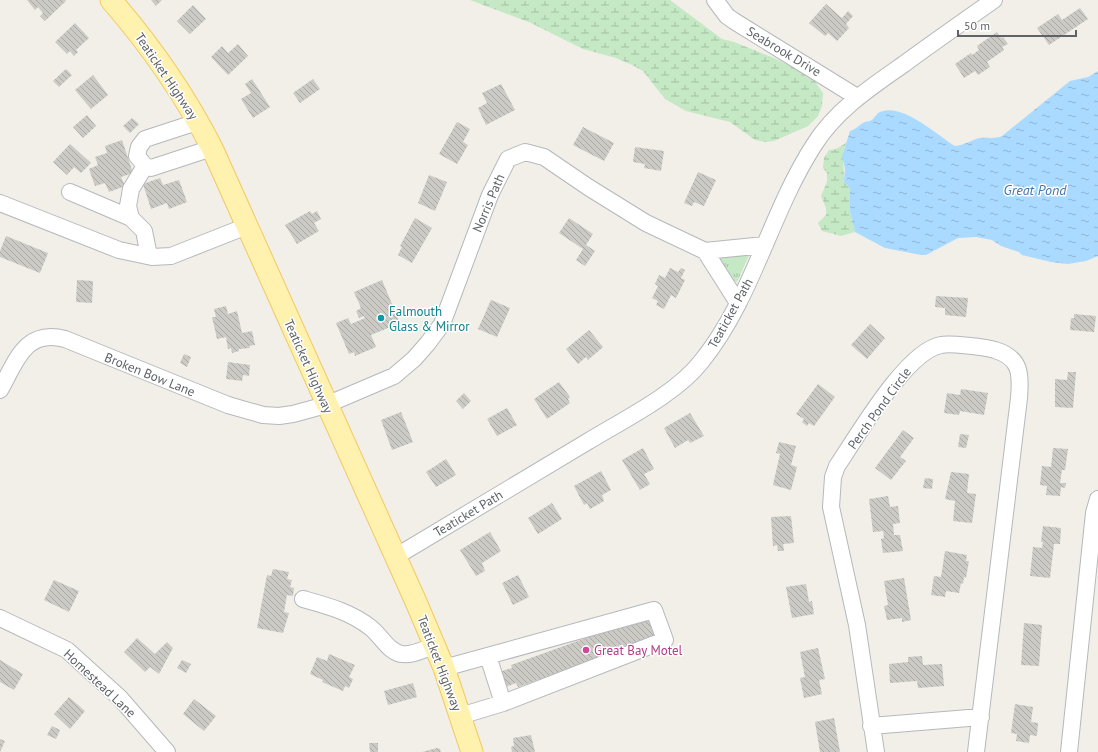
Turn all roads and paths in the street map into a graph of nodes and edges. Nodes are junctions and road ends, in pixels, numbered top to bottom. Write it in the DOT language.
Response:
graph roads {
  1 [pos="111,0"];
  2 [pos="715,0"];
  3 [pos="994,0"];
  4 [pos="857,97"];
  5 [pos="197,122"];
  6 [pos="212,148"];
  7 [pos="145,166"];
  8 [pos="70,192"];
  9 [pos="0,203"];
  10 [pos="130,218"];
  11 [pos="248,226"];
  12 [pos="765,245"];
  13 [pos="705,251"];
  14 [pos="149,256"];
  15 [pos="738,303"];
  16 [pos="0,390"];
  17 [pos="326,405"];
  18 [pos="1098,499"];
  19 [pos="395,557"];
  20 [pos="303,599"];
  21 [pos="0,618"];
  22 [pos="434,646"];
  23 [pos="488,656"];
  24 [pos="444,668"];
  25 [pos="503,703"];
  26 [pos="460,716"];
  27 [pos="980,717"];
  28 [pos="871,726"];
  29 [pos="168,752"];
  30 [pos="472,752"];
  31 [pos="876,752"];
  32 [pos="976,752"];
  33 [pos="1069,752"];
  1 -- 5 [label="main road, Teaticket Highway"];
  2 -- 4 [label="street, Seabrook Drive"];
  3 -- 4 [label="street, Teaticket Path"];
  4 -- 12 [label="street, Teaticket Path"];
  5 -- 6 [label="main road, Teaticket Highway"];
  5 -- 7 [label="street"];
  6 -- 7 [label="street"];
  6 -- 11 [label="main road, Teaticket Highway"];
  7 -- 10 [label="street"];
  8 -- 10 [label="street"];
  9 -- 14 [label="street"];
  10 -- 14 [label="street"];
  11 -- 14 [label="street"];
  11 -- 17 [label="main road, Teaticket Highway"];
  12 -- 13 [label="street"];
  12 -- 15 [label="street, Teaticket Path"];
  13 -- 15 [label="street"];
  13 -- 17 [label="street, Norris Path"];
  15 -- 19 [label="street, Teaticket Path"];
  16 -- 17 [label="street, Broken Bow Lane"];
  17 -- 19 [label="main road, Teaticket Highway"];
  18 -- 33 [label="street"];
  19 -- 22 [label="main road, Teaticket Highway"];
  20 -- 22 [label="street"];
  21 -- 29 [label="street, Homestead Lane"];
  22 -- 24 [label="main road, Teaticket Highway"];
  23 -- 24 [label="street"];
  23 -- 25 [label="street"];
  23 -- 25 [label="street"];
  24 -- 26 [label="main road, Teaticket Highway"];
  25 -- 26 [label="street"];
  26 -- 30 [label="main road, Teaticket Highway"];
  27 -- 28 [label="street"];
  27 -- 28 [label="street, Perch Pond Circle"];
  27 -- 32 [label="street, Perch Pond Circle"];
  28 -- 31 [label="street, Perch Pond Circle"];
}
